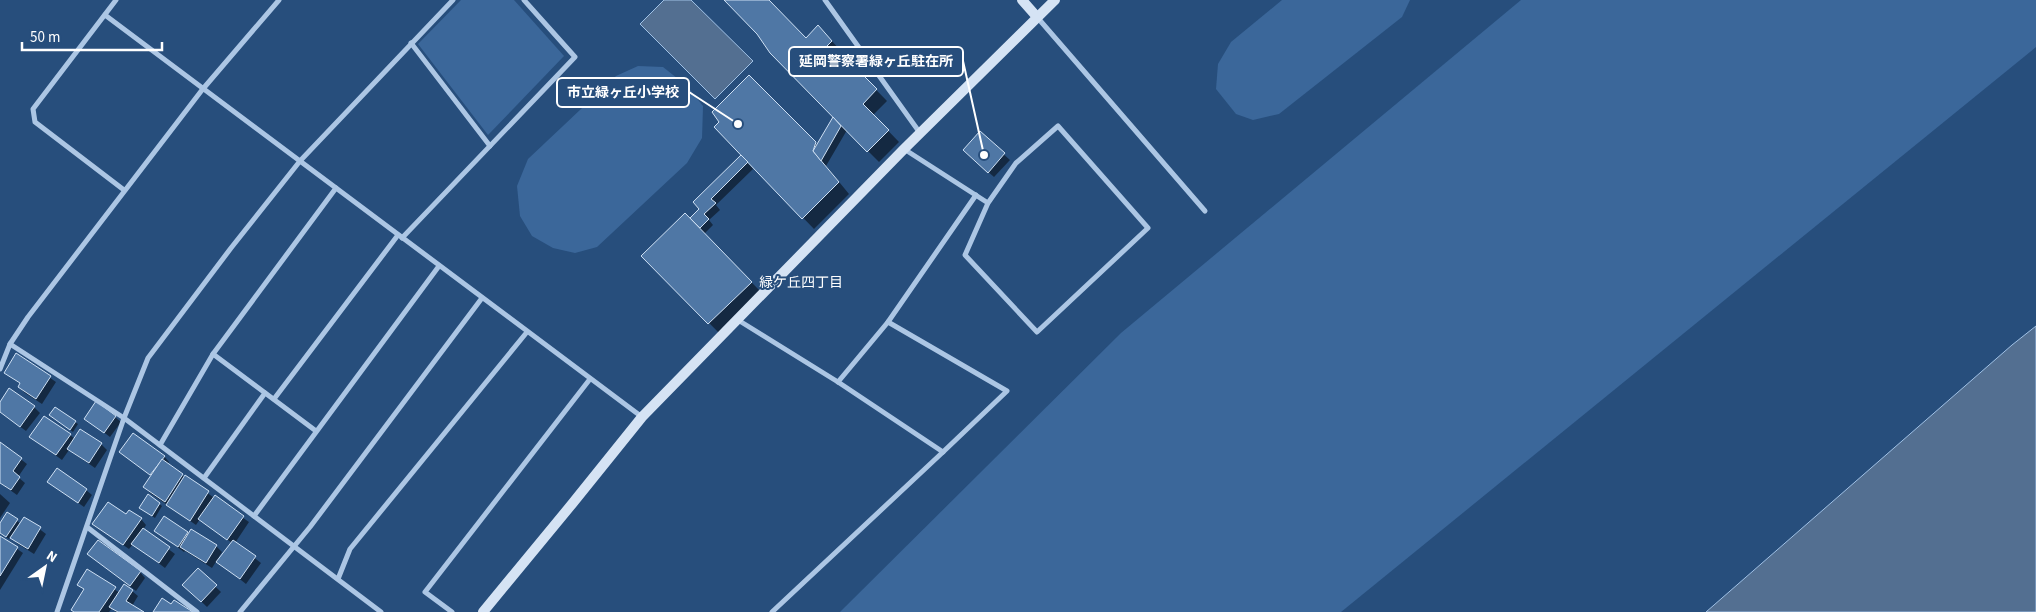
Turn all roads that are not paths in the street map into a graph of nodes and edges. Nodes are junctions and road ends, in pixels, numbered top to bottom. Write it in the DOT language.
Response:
graph roads {
  1 [pos="116,0"];
  2 [pos="279,0"];
  3 [pos="453,0"];
  4 [pos="524,0"];
  5 [pos="825,0"];
  6 [pos="1022,0"];
  7 [pos="1055,0"];
  8 [pos="104,15"];
  9 [pos="1036,17"];
  10 [pos="411,43"];
  11 [pos="202,90"];
  12 [pos="920,133"];
  13 [pos="490,146"];
  14 [pos="904,149"];
  15 [pos="300,161"];
  16 [pos="336,188"];
  17 [pos="124,190"];
  18 [pos="976,195"];
  19 [pos="988,203"];
  20 [pos="1205,211"];
  21 [pos="400,236"];
  22 [pos="439,266"];
  23 [pos="482,298"];
  24 [pos="738,320"];
  25 [pos="888,322"];
  26 [pos="528,332"];
  27 [pos="10,344"];
  28 [pos="213,354"];
  29 [pos="0,369"];
  30 [pos="590,379"];
  31 [pos="838,382"];
  32 [pos="265,393"];
  33 [pos="274,399"];
  34 [pos="642,416"];
  35 [pos="124,418"];
  36 [pos="316,431"];
  37 [pos="160,446"];
  38 [pos="943,452"];
  39 [pos="204,478"];
  40 [pos="254,516"];
  41 [pos="87,527"];
  42 [pos="294,546"];
  43 [pos="338,579"];
  44 [pos="57,612"];
  45 [pos="198,612"];
  46 [pos="240,612"];
  47 [pos="381,612"];
  48 [pos="452,612"];
  49 [pos="483,612"];
  50 [pos="772,612"];
  1 -- 8 [label="street"];
  2 -- 11 [label="street"];
  3 -- 10 [label="street"];
  4 -- 13 [label="street"];
  5 -- 12 [label="street"];
  6 -- 9 [label="street"];
  7 -- 9 [label="street"];
  8 -- 11 [label="street"];
  8 -- 17 [label="street"];
  9 -- 12 [label="street"];
  9 -- 20 [label="street"];
  10 -- 13 [label="street"];
  10 -- 15 [label="street"];
  11 -- 15 [label="street"];
  11 -- 17 [label="street"];
  12 -- 14 [label="street"];
  13 -- 21 [label="street"];
  14 -- 18 [label="street"];
  14 -- 24 [label="street"];
  15 -- 16 [label="street"];
  15 -- 35 [label="street"];
  16 -- 21 [label="street"];
  16 -- 28 [label="street"];
  17 -- 27 [label="street"];
  18 -- 19 [label="street"];
  18 -- 25 [label="street"];
  19 -- 19 [label="street"];
  21 -- 22 [label="street"];
  21 -- 33 [label="street"];
  22 -- 23 [label="street"];
  22 -- 36 [label="street"];
  23 -- 26 [label="street"];
  23 -- 42 [label="street"];
  24 -- 31 [label="street"];
  24 -- 34 [label="street"];
  25 -- 31 [label="street"];
  25 -- 38 [label="street"];
  26 -- 30 [label="street"];
  26 -- 43 [label="street"];
  27 -- 29 [label="street"];
  27 -- 35 [label="street"];
  28 -- 32 [label="street"];
  28 -- 37 [label="street"];
  30 -- 34 [label="street"];
  30 -- 48 [label="street"];
  31 -- 38 [label="street"];
  32 -- 33 [label="street"];
  32 -- 39 [label="street"];
  33 -- 36 [label="street"];
  34 -- 49 [label="street"];
  35 -- 37 [label="street"];
  35 -- 41 [label="street"];
  36 -- 40 [label="street"];
  37 -- 39 [label="street"];
  38 -- 50 [label="street"];
  39 -- 40 [label="street"];
  40 -- 42 [label="street"];
  41 -- 44 [label="street"];
  41 -- 45 [label="street"];
  42 -- 43 [label="street"];
  42 -- 46 [label="street"];
  43 -- 47 [label="street"];
}
